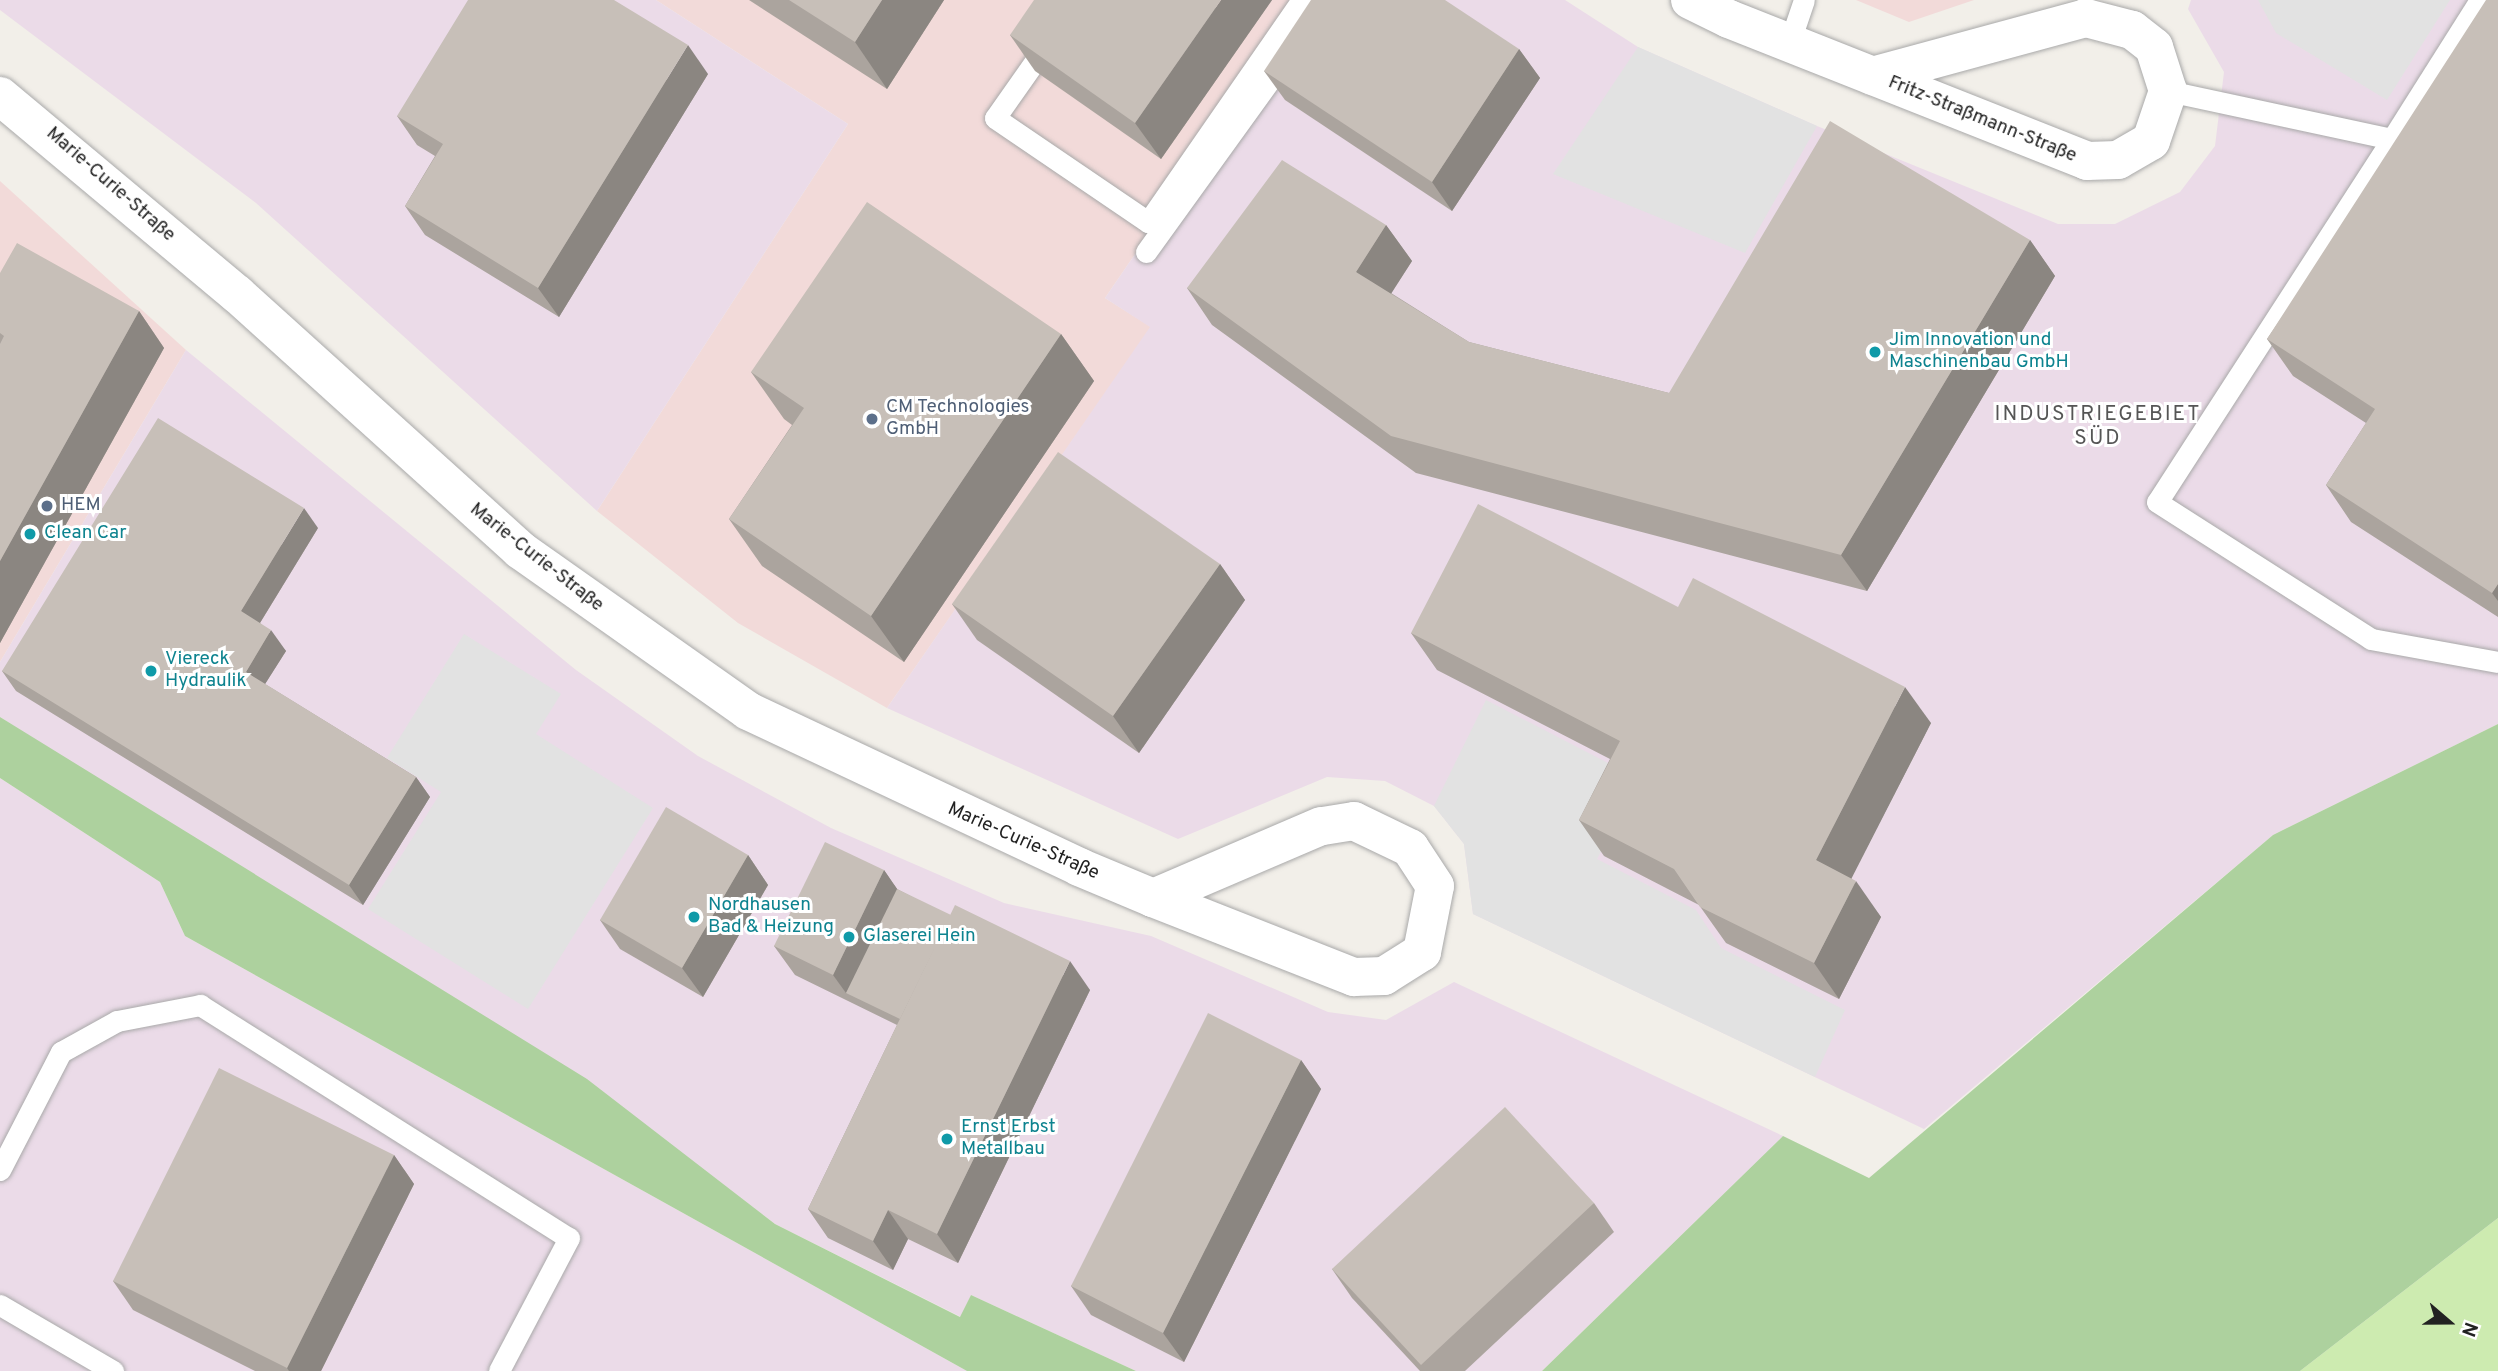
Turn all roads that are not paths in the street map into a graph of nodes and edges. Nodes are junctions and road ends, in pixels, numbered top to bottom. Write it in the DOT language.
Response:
graph roads {
  1 [pos="1077,0"];
  2 [pos="1302,0"];
  3 [pos="1328,0"];
  4 [pos="1690,0"];
  5 [pos="1804,0"];
  6 [pos="2480,0"];
  7 [pos="2114,11"];
  8 [pos="1789,44"];
  9 [pos="1873,76"];
  10 [pos="2168,91"];
  11 [pos="0,96"];
  12 [pos="2392,139"];
  13 [pos="1146,252"];
  14 [pos="2498,662"];
  15 [pos="1153,898"];
  16 [pos="0,1170"];
  17 [pos="0,1305"];
  18 [pos="113,1371"];
  19 [pos="499,1371"];
  1 -- 2 [label="lane"];
  3 -- 13 [label="lane"];
  4 -- 8 [label="street, Fritz-Straßmann-Straße"];
  5 -- 8 [label="lane"];
  6 -- 12 [label="lane"];
  7 -- 9 [label="street, Fritz-Straßmann-Straße"];
  7 -- 10 [label="street, Fritz-Straßmann-Straße"];
  8 -- 9 [label="street, Fritz-Straßmann-Straße"];
  9 -- 10 [label="street, Fritz-Straßmann-Straße"];
  10 -- 12 [label="lane"];
  11 -- 15 [label="street, Marie-Curie-Straße"];
  12 -- 14 [label="lane"];
  15 -- 15 [label="street, Marie-Curie-Straße"];
  16 -- 19 [label="lane"];
  17 -- 18 [label="lane"];
}
